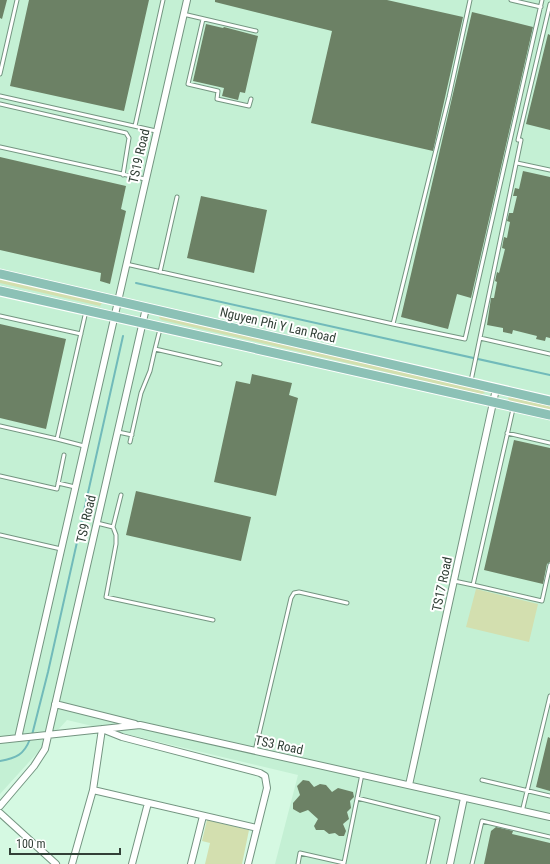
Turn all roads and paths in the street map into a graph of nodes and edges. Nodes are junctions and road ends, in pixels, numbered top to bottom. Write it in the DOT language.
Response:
graph roads {
  1 [pos="17,0"];
  2 [pos="163,0"];
  3 [pos="187,0"];
  4 [pos="470,0"];
  5 [pos="511,0"];
  6 [pos="542,0"];
  7 [pos="550,4"];
  8 [pos="541,7"];
  9 [pos="184,14"];
  10 [pos="203,19"];
  11 [pos="256,31"];
  12 [pos="0,74"];
  13 [pos="0,96"];
  14 [pos="250,99"];
  15 [pos="0,104"];
  16 [pos="135,126"];
  17 [pos="156,131"];
  18 [pos="0,147"];
  19 [pos="517,162"];
  20 [pos="550,170"];
  21 [pos="124,176"];
  22 [pos="145,179"];
  23 [pos="177,197"];
  24 [pos="126,264"];
  25 [pos="160,272"];
  26 [pos="0,274"];
  27 [pos="0,291"];
  28 [pos="118,301"];
  29 [pos="146,308"];
  30 [pos="86,310"];
  31 [pos="0,316"];
  32 [pos="115,317"];
  33 [pos="142,323"];
  34 [pos="393,324"];
  35 [pos="160,327"];
  36 [pos="81,334"];
  37 [pos="480,338"];
  38 [pos="155,349"];
  39 [pos="550,354"];
  40 [pos="220,364"];
  41 [pos="470,383"];
  42 [pos="496,389"];
  43 [pos="550,401"];
  44 [pos="493,402"];
  45 [pos="513,407"];
  46 [pos="550,415"];
  47 [pos="0,426"];
  48 [pos="118,432"];
  49 [pos="507,433"];
  50 [pos="132,435"];
  51 [pos="57,439"];
  52 [pos="130,442"];
  53 [pos="550,443"];
  54 [pos="85,446"];
  55 [pos="64,455"];
  56 [pos="0,476"];
  57 [pos="58,483"];
  58 [pos="76,487"];
  59 [pos="121,495"];
  60 [pos="96,523"];
  61 [pos="113,527"];
  62 [pos="0,534"];
  63 [pos="61,549"];
  64 [pos="550,565"];
  65 [pos="454,581"];
  66 [pos="473,585"];
  67 [pos="347,603"];
  68 [pos="213,620"];
  69 [pos="550,696"];
  70 [pos="55,704"];
  71 [pos="140,725"];
  72 [pos="102,729"];
  73 [pos="48,735"];
  74 [pos="18,738"];
  75 [pos="0,740"];
  76 [pos="254,751"];
  77 [pos="362,774"];
  78 [pos="482,780"];
  79 [pos="409,785"];
  80 [pos="93,790"];
  81 [pos="527,790"];
  82 [pos="550,796"];
  83 [pos="357,798"];
  84 [pos="464,798"];
  85 [pos="148,803"];
  86 [pos="0,806"];
  87 [pos="522,812"];
  88 [pos="0,813"];
  89 [pos="203,816"];
  90 [pos="550,817"];
  91 [pos="256,828"];
  92 [pos="550,837"];
  93 [pos="56,864"];
  94 [pos="72,864"];
  95 [pos="132,864"];
  96 [pos="191,864"];
  97 [pos="248,864"];
  98 [pos="298,864"];
  99 [pos="344,864"];
  100 [pos="428,864"];
  101 [pos="450,864"];
  102 [pos="472,864"];
  1 -- 12 [label="lane"];
  2 -- 16 [label="lane"];
  3 -- 9 [label="street, TS19 Road"];
  4 -- 34 [label="lane"];
  5 -- 8 [label="lane"];
  6 -- 8 [label="lane"];
  7 -- 19 [label="lane"];
  8 -- 34 [label="lane"];
  9 -- 10 [label="lane"];
  9 -- 17 [label="street, TS19 Road"];
  10 -- 11 [label="lane"];
  10 -- 14 [label="lane"];
  13 -- 16 [label="lane"];
  15 -- 21 [label="lane"];
  16 -- 17 [label="lane"];
  17 -- 22 [label="street, TS19 Road"];
  18 -- 21 [label="lane"];
  19 -- 20 [label="lane"];
  19 -- 37 [label="lane"];
  21 -- 22 [label="lane"];
  22 -- 24 [label="street, TS19 Road"];
  23 -- 25 [label="lane"];
  24 -- 25 [label="lane"];
  24 -- 28 [label="street, TS19 Road"];
  25 -- 34 [label="lane"];
  26 -- 28 [label="main road, Nguyen Phi Y Lan Road"];
  27 -- 30 [label="main road"];
  28 -- 29 [label="main road, Nguyen Phi Y Lan Road"];
  28 -- 32 [label="street, TS19 Road"];
  29 -- 33 [label="street, TS9 Road"];
  29 -- 41 [label="main road, Nguyen Phi Y Lan Road"];
  30 -- 32 [label="main road"];
  30 -- 36 [label="lane"];
  31 -- 36 [label="lane"];
  32 -- 33 [label="main road"];
  32 -- 54 [label="street, TS19 Road"];
  33 -- 35 [label="main road"];
  33 -- 48 [label="street, TS9 Road"];
  35 -- 38 [label="lane"];
  35 -- 44 [label="main road"];
  36 -- 51 [label="lane"];
  37 -- 39 [label="lane"];
  37 -- 41 [label="lane"];
  38 -- 40 [label="lane"];
  38 -- 50 [label="lane"];
  41 -- 42 [label="main road, Nguyen Phi Y Lan Road"];
  42 -- 43 [label="main road, Nguyen Phi Y Lan Road"];
  42 -- 44 [label="street, TS17 Road"];
  44 -- 45 [label="main road"];
  44 -- 65 [label="street, TS17 Road"];
  45 -- 46 [label="main road"];
  45 -- 49 [label="lane"];
  47 -- 51 [label="lane"];
  48 -- 50 [label="lane"];
  48 -- 60 [label="street, TS9 Road"];
  49 -- 53 [label="lane"];
  49 -- 66 [label="lane"];
  50 -- 52 [label="lane"];
  51 -- 54 [label="lane"];
  54 -- 58 [label="street, TS19 Road"];
  55 -- 57 [label="lane"];
  56 -- 57 [label="lane"];
  57 -- 58 [label="lane"];
  58 -- 63 [label="street, TS19 Road"];
  59 -- 61 [label="lane"];
  60 -- 61 [label="lane"];
  60 -- 70 [label="street, TS9 Road"];
  61 -- 68 [label="lane"];
  62 -- 63 [label="lane"];
  63 -- 74 [label="street, TS19 Road"];
  64 -- 66 [label="lane"];
  65 -- 66 [label="lane"];
  65 -- 79 [label="street, TS17 Road"];
  67 -- 76 [label="lane"];
  69 -- 81 [label="lane"];
  70 -- 71 [label="street"];
  70 -- 73 [label="street, TS9 Road"];
  71 -- 72 [label="street, TS3 Road"];
  71 -- 76 [label="street, TS3 Road"];
  72 -- 73 [label="street, TS3 Road"];
  72 -- 80 [label="street"];
  72 -- 91 [label="street"];
  73 -- 74 [label="street, TS3 Road"];
  73 -- 86 [label="street, TS9 Road"];
  74 -- 75 [label="street, TS3 Road"];
  76 -- 77 [label="street, TS3 Road"];
  77 -- 79 [label="street, TS3 Road"];
  77 -- 83 [label="lane"];
  78 -- 81 [label="lane"];
  79 -- 84 [label="street, TS3 Road"];
  80 -- 85 [label="street"];
  80 -- 94 [label="street"];
  81 -- 82 [label="lane"];
  81 -- 87 [label="lane"];
  83 -- 99 [label="lane"];
  83 -- 100 [label="lane"];
  84 -- 87 [label="street, TS3 Road"];
  84 -- 101 [label="street"];
  85 -- 89 [label="street"];
  85 -- 95 [label="street"];
  87 -- 90 [label="street, TS3 Road"];
  88 -- 93 [label="street"];
  89 -- 91 [label="street"];
  89 -- 96 [label="street"];
  91 -- 97 [label="street"];
  92 -- 102 [label="lane"];
  98 -- 99 [label="lane"];
}
